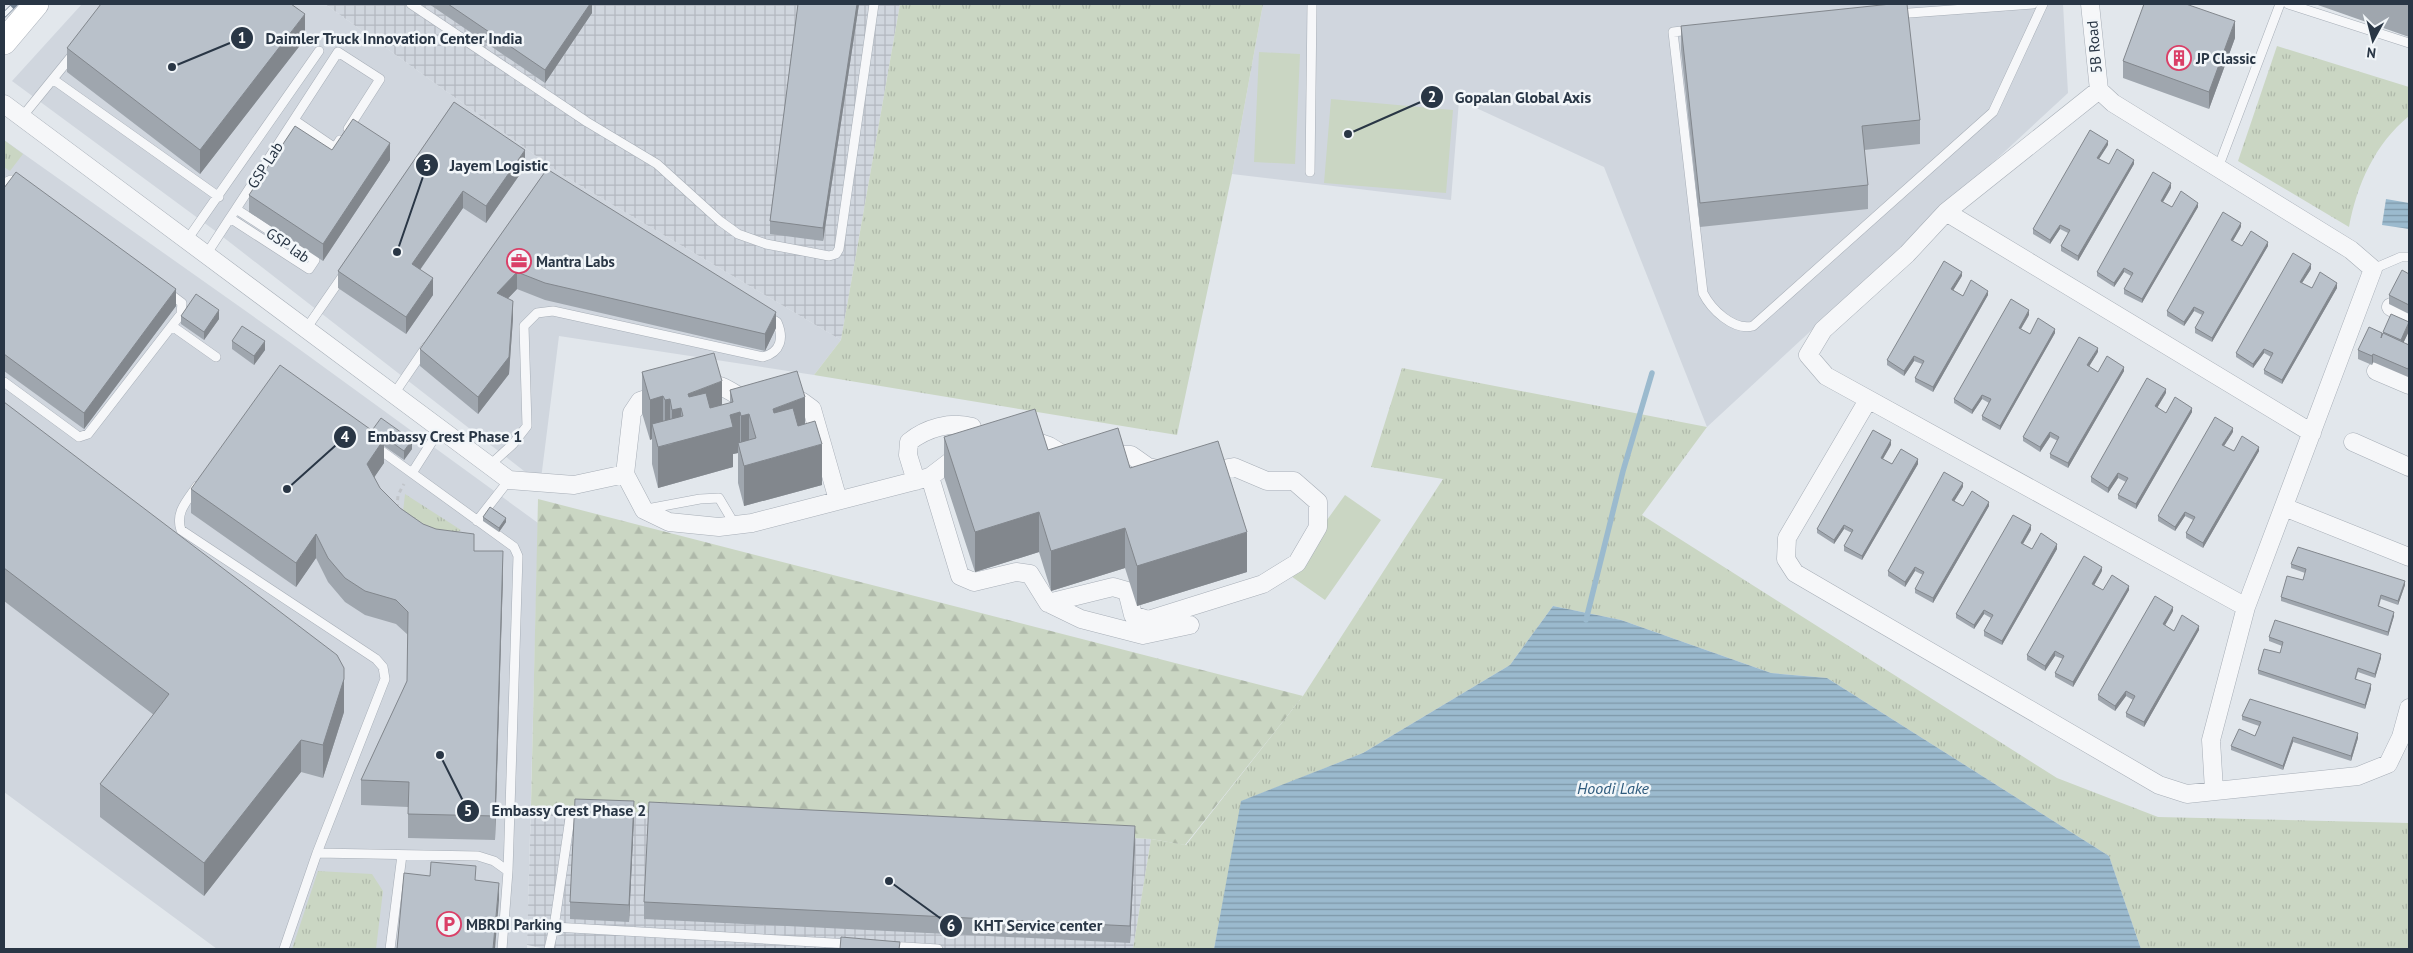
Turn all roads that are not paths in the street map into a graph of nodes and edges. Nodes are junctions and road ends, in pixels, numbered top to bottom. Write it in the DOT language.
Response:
graph roads {
  1 [pos="36,4"];
  2 [pos="411,4"];
  3 [pos="874,4"];
  4 [pos="1312,4"];
  5 [pos="2033,4"];
  6 [pos="2043,4"];
  7 [pos="2090,4"];
  8 [pos="2280,4"];
  9 [pos="2288,4"];
  10 [pos="1887,15"];
  11 [pos="1702,29"];
  12 [pos="4,42"];
  13 [pos="82,42"];
  14 [pos="2409,43"];
  15 [pos="319,50"];
  16 [pos="54,80"];
  17 [pos="2098,90"];
  18 [pos="4,104"];
  19 [pos="22,118"];
  20 [pos="294,120"];
  21 [pos="2218,168"];
  22 [pos="1310,172"];
  23 [pos="4,183"];
  24 [pos="28,187"];
  25 [pos="218,197"];
  26 [pos="236,209"];
  27 [pos="1946,212"];
  28 [pos="230,218"];
  29 [pos="187,240"];
  30 [pos="206,254"];
  31 [pos="2409,257"];
  32 [pos="348,268"];
  33 [pos="2373,269"];
  34 [pos="159,286"];
  35 [pos="2391,307"];
  36 [pos="760,312"];
  37 [pos="2409,316"];
  38 [pos="172,326"];
  39 [pos="306,329"];
  40 [pos="430,342"];
  41 [pos="216,357"];
  42 [pos="2376,371"];
  43 [pos="4,382"];
  44 [pos="2409,385"];
  45 [pos="394,394"];
  46 [pos="1868,400"];
  47 [pos="972,427"];
  48 [pos="440,429"];
  49 [pos="2312,433"];
  50 [pos="365,439"];
  51 [pos="2353,442"];
  52 [pos="490,466"];
  53 [pos="2409,467"];
  54 [pos="412,473"];
  55 [pos="625,474"];
  56 [pos="923,479"];
  57 [pos="202,480"];
  58 [pos="508,480"];
  59 [pos="838,500"];
  60 [pos="2284,507"];
  61 [pos="644,510"];
  62 [pos="477,521"];
  63 [pos="735,525"];
  64 [pos="2409,557"];
  65 [pos="1048,603"];
  66 [pos="2246,607"];
  67 [pos="1190,625"];
  68 [pos="2409,708"];
  69 [pos="2214,790"];
  70 [pos="570,818"];
  71 [pos="317,853"];
  72 [pos="402,855"];
  73 [pos="508,871"];
  74 [pos="554,927"];
  75 [pos="859,945"];
  76 [pos="879,946"];
  77 [pos="284,949"];
  78 [pos="390,949"];
  79 [pos="502,949"];
  80 [pos="549,949"];
  81 [pos="938,949"];
  1 -- 12 [label="main road"];
  2 -- 3 [label="lane"];
  4 -- 22 [label="lane"];
  5 -- 10 [label="lane"];
  6 -- 11 [label="lane"];
  7 -- 17 [label="street, 5B Road"];
  8 -- 21 [label="lane"];
  9 -- 14 [label="lane"];
  13 -- 16 [label="lane"];
  15 -- 25 [label="lane"];
  16 -- 19 [label="lane"];
  16 -- 25 [label="lane"];
  17 -- 21 [label="street"];
  17 -- 27 [label="street"];
  18 -- 19 [label="street"];
  19 -- 29 [label="street"];
  20 -- 20 [label="lane, GSP Lab"];
  20 -- 26 [label="lane, GSP Lab"];
  21 -- 33 [label="street"];
  23 -- 24 [label="lane"];
  25 -- 29 [label="lane"];
  26 -- 28 [label="lane"];
  26 -- 28 [label="lane, GSP lab"];
  27 -- 46 [label="street"];
  27 -- 49 [label="street"];
  28 -- 30 [label="lane"];
  29 -- 30 [label="street"];
  30 -- 39 [label="street"];
  31 -- 33 [label="lane"];
  32 -- 39 [label="lane"];
  33 -- 49 [label="street"];
  34 -- 38 [label="lane"];
  35 -- 37 [label="street"];
  36 -- 52 [label="lane"];
  38 -- 41 [label="lane"];
  38 -- 43 [label="lane"];
  39 -- 45 [label="street"];
  40 -- 45 [label="lane"];
  42 -- 44 [label="street"];
  45 -- 48 [label="street"];
  46 -- 66 [label="street"];
  46 -- 69 [label="street"];
  47 -- 56 [label="street"];
  48 -- 52 [label="street"];
  48 -- 54 [label="lane"];
  49 -- 60 [label="street"];
  50 -- 54 [label="lane"];
  51 -- 53 [label="street"];
  52 -- 58 [label="street"];
  54 -- 62 [label="lane"];
  55 -- 58 [label="street"];
  55 -- 59 [label="street"];
  55 -- 61 [label="street"];
  56 -- 59 [label="street"];
  56 -- 65 [label="street"];
  56 -- 65 [label="street"];
  57 -- 71 [label="lane"];
  58 -- 62 [label="lane"];
  59 -- 63 [label="street"];
  60 -- 64 [label="street"];
  60 -- 66 [label="street"];
  61 -- 63 [label="street"];
  61 -- 63 [label="lane"];
  62 -- 73 [label="lane"];
  65 -- 67 [label="street"];
  66 -- 69 [label="street"];
  68 -- 69 [label="street"];
  70 -- 74 [label="lane"];
  71 -- 72 [label="lane"];
  71 -- 77 [label="lane"];
  72 -- 73 [label="lane"];
  72 -- 78 [label="lane"];
  73 -- 79 [label="lane"];
  74 -- 75 [label="lane"];
  74 -- 80 [label="lane"];
  76 -- 81 [label="lane"];
}
